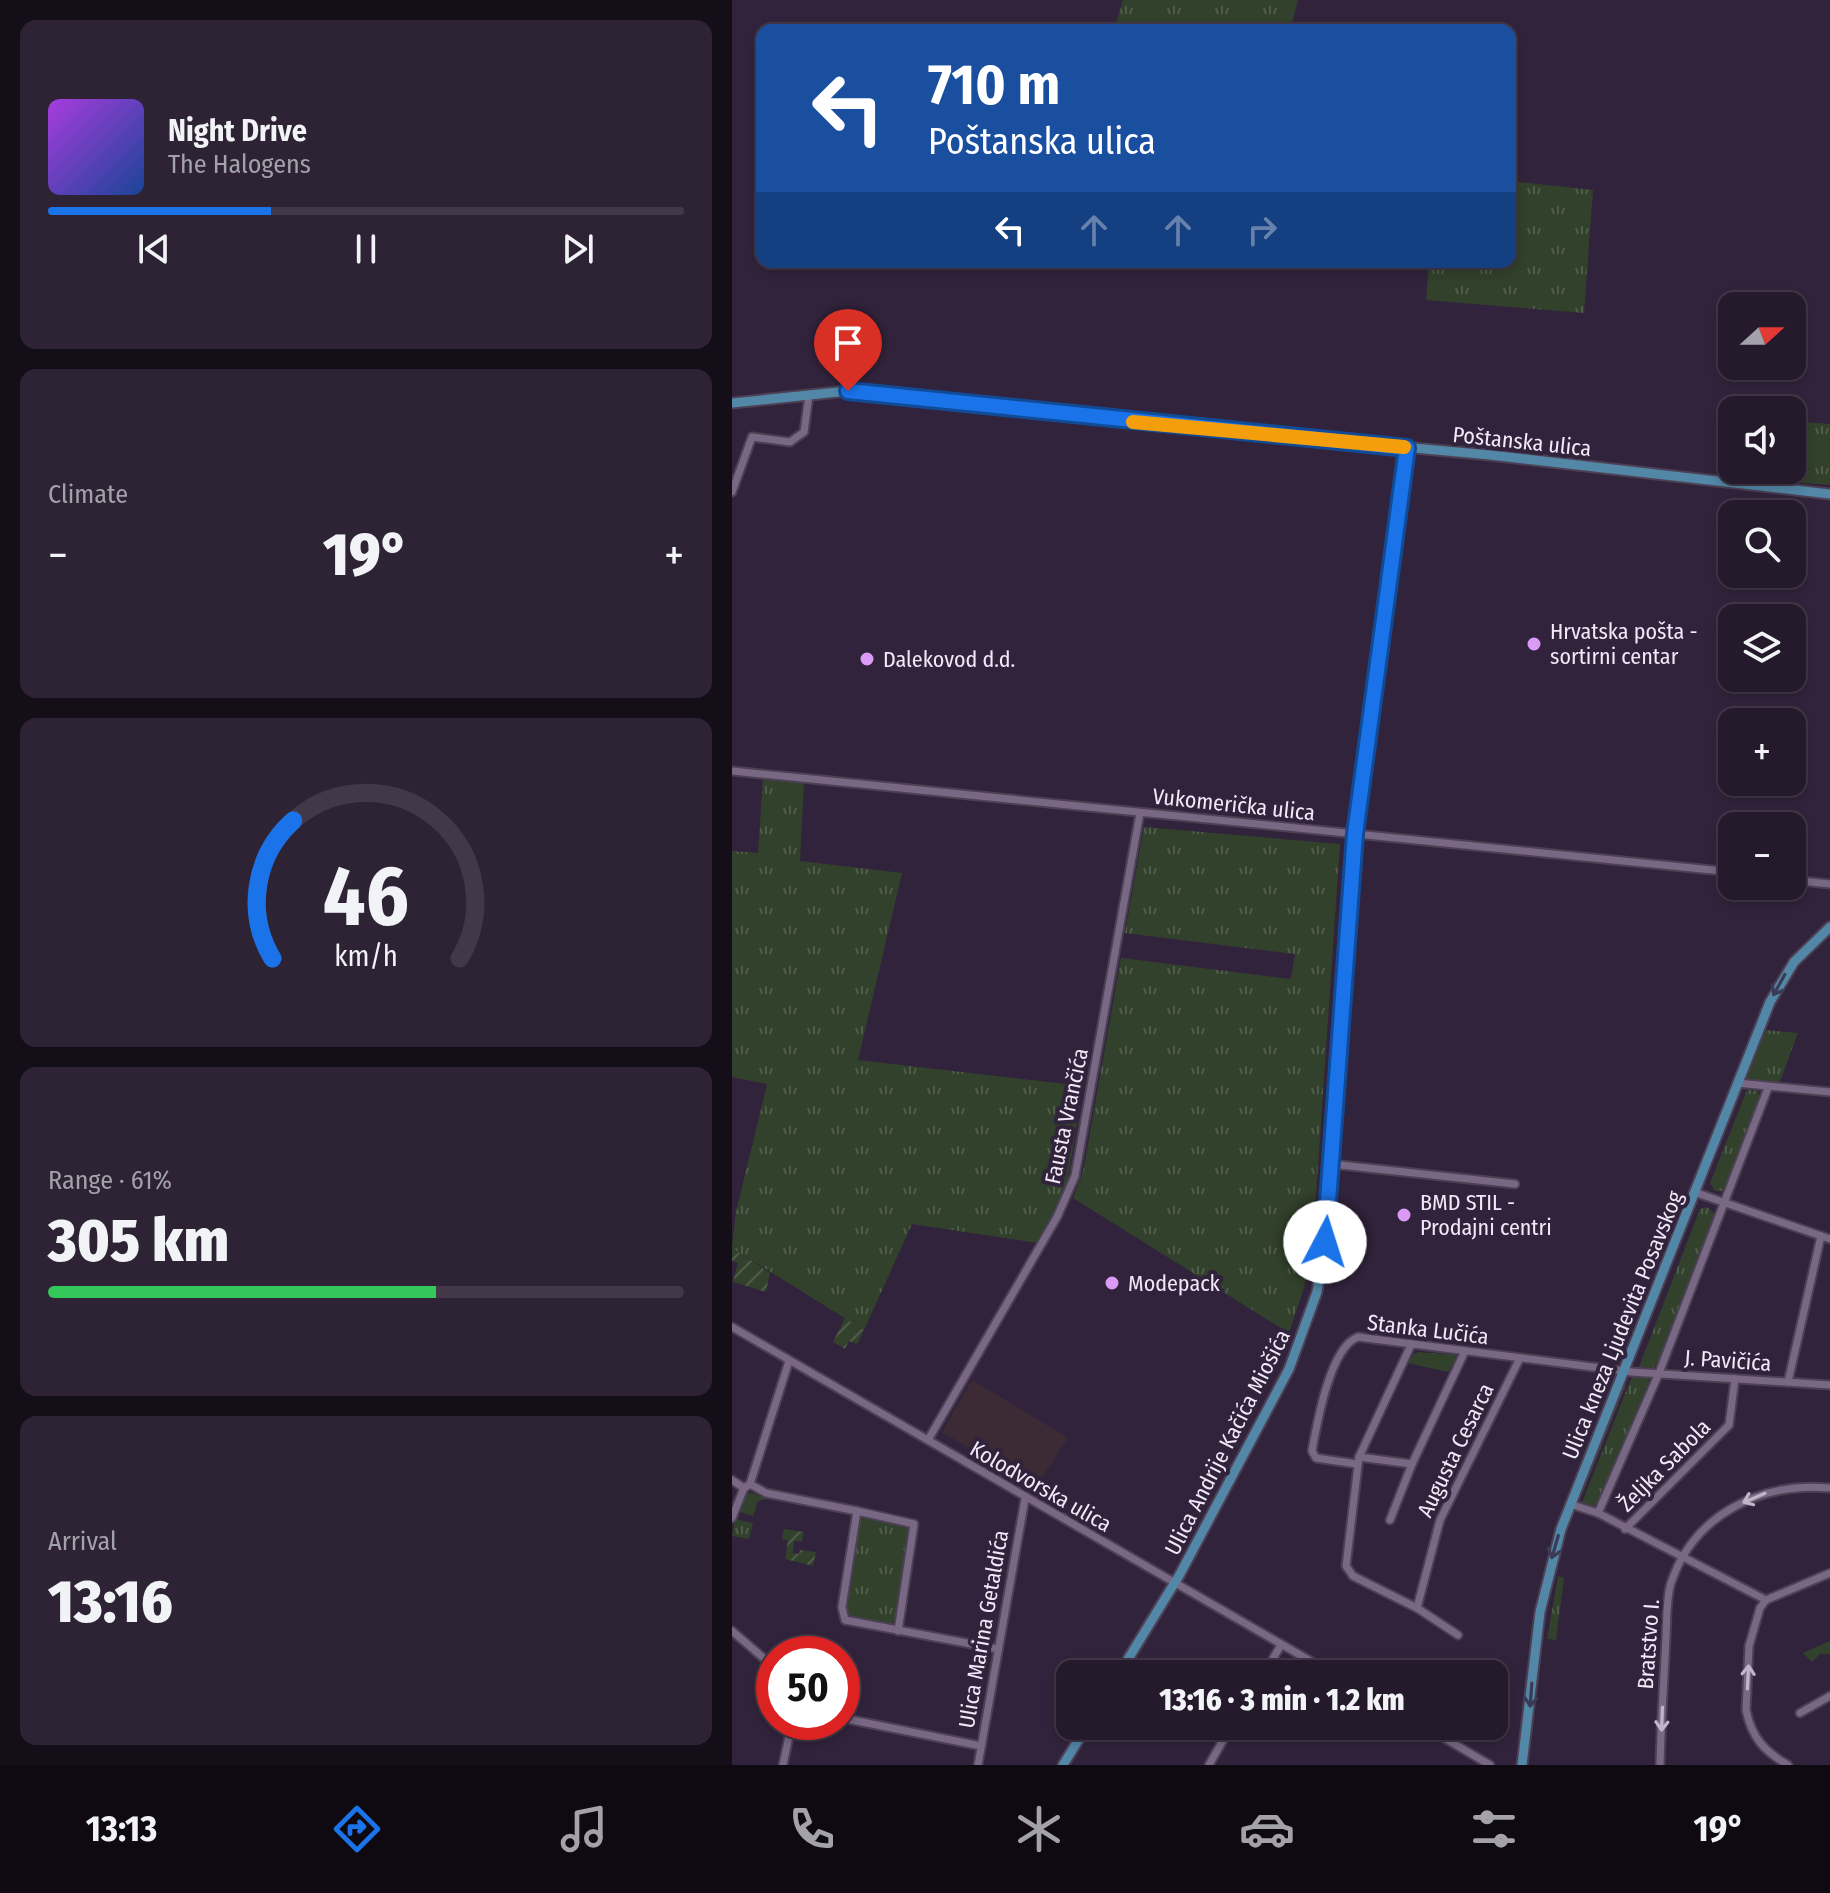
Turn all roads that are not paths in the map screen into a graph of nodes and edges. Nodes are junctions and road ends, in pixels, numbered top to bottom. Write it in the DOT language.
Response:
graph roads {
  1 [pos="809,395"];
  2 [pos="732,403"];
  3 [pos="1407,448"];
  4 [pos="732,492"];
  5 [pos="1830,494"];
  6 [pos="732,771"];
  7 [pos="1140,813"];
  8 [pos="1355,834"];
  9 [pos="1718,871"];
  10 [pos="1806,881"];
  11 [pos="1830,884"];
  12 [pos="1830,927"];
  13 [pos="1737,1083"];
  14 [pos="1768,1088"];
  15 [pos="1830,1092"];
  16 [pos="1331,1164"];
  17 [pos="1515,1184"];
  18 [pos="1694,1192"];
  19 [pos="1724,1204"];
  20 [pos="1821,1236"];
  21 [pos="1830,1239"];
  22 [pos="732,1327"];
  23 [pos="1411,1345"];
  24 [pos="1465,1351"];
  25 [pos="1520,1358"];
  26 [pos="789,1361"];
  27 [pos="1623,1370"];
  28 [pos="1659,1373"];
  29 [pos="1735,1379"];
  30 [pos="1788,1382"];
  31 [pos="1830,1385"];
  32 [pos="928,1440"];
  33 [pos="1358,1460"];
  34 [pos="1412,1464"];
  35 [pos="732,1480"];
  36 [pos="747,1486"];
  37 [pos="1830,1488"];
  38 [pos="1025,1499"];
  39 [pos="1570,1504"];
  40 [pos="857,1511"];
  41 [pos="1598,1513"];
  42 [pos="732,1518"];
  43 [pos="1390,1520"];
  44 [pos="1625,1529"];
  45 [pos="1682,1557"];
  46 [pos="1830,1573"];
  47 [pos="1175,1583"];
  48 [pos="1766,1600"];
  49 [pos="1417,1608"];
  50 [pos="732,1631"];
  51 [pos="898,1631"];
  52 [pos="1458,1635"];
  53 [pos="1281,1645"];
  54 [pos="998,1649"];
  55 [pos="756,1652"];
  56 [pos="1128,1660"];
  57 [pos="1272,1660"];
  58 [pos="1308,1660"];
  59 [pos="1830,1696"];
  60 [pos="1800,1713"];
  61 [pos="860,1722"];
  62 [pos="788,1740"];
  63 [pos="1078,1740"];
  64 [pos="1223,1740"];
  65 [pos="1448,1740"];
  66 [pos="981,1746"];
  67 [pos="1488,1764"];
  68 [pos="783,1765"];
  69 [pos="978,1765"];
  70 [pos="1063,1765"];
  71 [pos="1209,1765"];
  72 [pos="1498,1765"];
  73 [pos="1522,1765"];
  74 [pos="1660,1765"];
  75 [pos="1788,1765"];
  1 -- 2 [label="main road, Poštanska ulica"];
  1 -- 3 [label="main road, Poštanska ulica"];
  1 -- 4 [label="street"];
  3 -- 5 [label="main road, Poštanska ulica"];
  3 -- 8 [label="main road, Ulica Andrije Kačića Miošića"];
  6 -- 7 [label="street, Vukomerička ulica"];
  7 -- 8 [label="street, Vukomerička ulica"];
  7 -- 32 [label="street, Fausta Vrančića"];
  8 -- 9 [label="street, Vukomerička ulica"];
  8 -- 16 [label="main road, Ulica Andrije Kačića Miošića"];
  10 -- 11 [label="street"];
  12 -- 13 [label="main road, Ulica kneza Ljudevita Posavskog, one-way"];
  13 -- 14 [label="street"];
  13 -- 18 [label="main road, Ulica kneza Ljudevita Posavskog"];
  14 -- 15 [label="street"];
  14 -- 19 [label="street"];
  16 -- 17 [label="street"];
  16 -- 47 [label="main road, Ulica Andrije Kačića Miošića"];
  18 -- 19 [label="street"];
  18 -- 27 [label="main road, Ulica kneza Ljudevita Posavskog"];
  19 -- 20 [label="street"];
  19 -- 28 [label="street"];
  20 -- 21 [label="street"];
  20 -- 30 [label="street"];
  22 -- 26 [label="street, Kolodvorska ulica"];
  23 -- 24 [label="street, Stanka Lučića"];
  23 -- 33 [label="street"];
  23 -- 33 [label="street, Stanka Lučića"];
  24 -- 25 [label="street, Stanka Lučića"];
  24 -- 34 [label="street"];
  25 -- 27 [label="street, Stanka Lučića"];
  25 -- 49 [label="street, Augusta Cesarca"];
  26 -- 32 [label="street, Kolodvorska ulica"];
  26 -- 36 [label="street"];
  27 -- 28 [label="street, J. Pavičića"];
  27 -- 39 [label="main road, Ulica kneza Ljudevita Posavskog"];
  28 -- 29 [label="street, J. Pavičića"];
  28 -- 41 [label="street"];
  29 -- 30 [label="street, J. Pavičića"];
  29 -- 44 [label="street, Željka Sabola"];
  30 -- 31 [label="street, J. Pavičića"];
  32 -- 38 [label="street, Kolodvorska ulica"];
  33 -- 34 [label="street"];
  33 -- 49 [label="street"];
  34 -- 43 [label="street"];
  35 -- 36 [label="street"];
  36 -- 40 [label="street"];
  36 -- 42 [label="street"];
  37 -- 45 [label="street, Bratstvo I., one-way"];
  38 -- 47 [label="street, Kolodvorska ulica"];
  38 -- 54 [label="street, Ulica Marina Getaldića"];
  39 -- 41 [label="street"];
  39 -- 73 [label="main road, Ulica kneza Ljudevita Posavskog, one-way"];
  40 -- 51 [label="street"];
  40 -- 51 [label="street"];
  41 -- 44 [label="street"];
  44 -- 45 [label="street"];
  45 -- 48 [label="street"];
  45 -- 74 [label="street, Bratstvo I., one-way"];
  46 -- 48 [label="street"];
  47 -- 53 [label="street, Kolodvorska ulica"];
  47 -- 56 [label="main road, Ulica Andrije Kačića Miošića"];
  75 -- 48 [label="street, one-way"];
  49 -- 52 [label="street"];
  50 -- 55 [label="street"];
  51 -- 54 [label="street"];
  53 -- 57 [label="street"];
  53 -- 58 [label="street, Kolodvorska ulica"];
  54 -- 66 [label="street, Ulica Marina Getaldića"];
  59 -- 60 [label="street"];
  61 -- 66 [label="street"];
  62 -- 68 [label="street"];
  63 -- 70 [label="main road"];
  64 -- 71 [label="street"];
  65 -- 67 [label="street"];
  66 -- 69 [label="street, Ulica Marina Getaldića"];
  67 -- 72 [label="street"];
}
